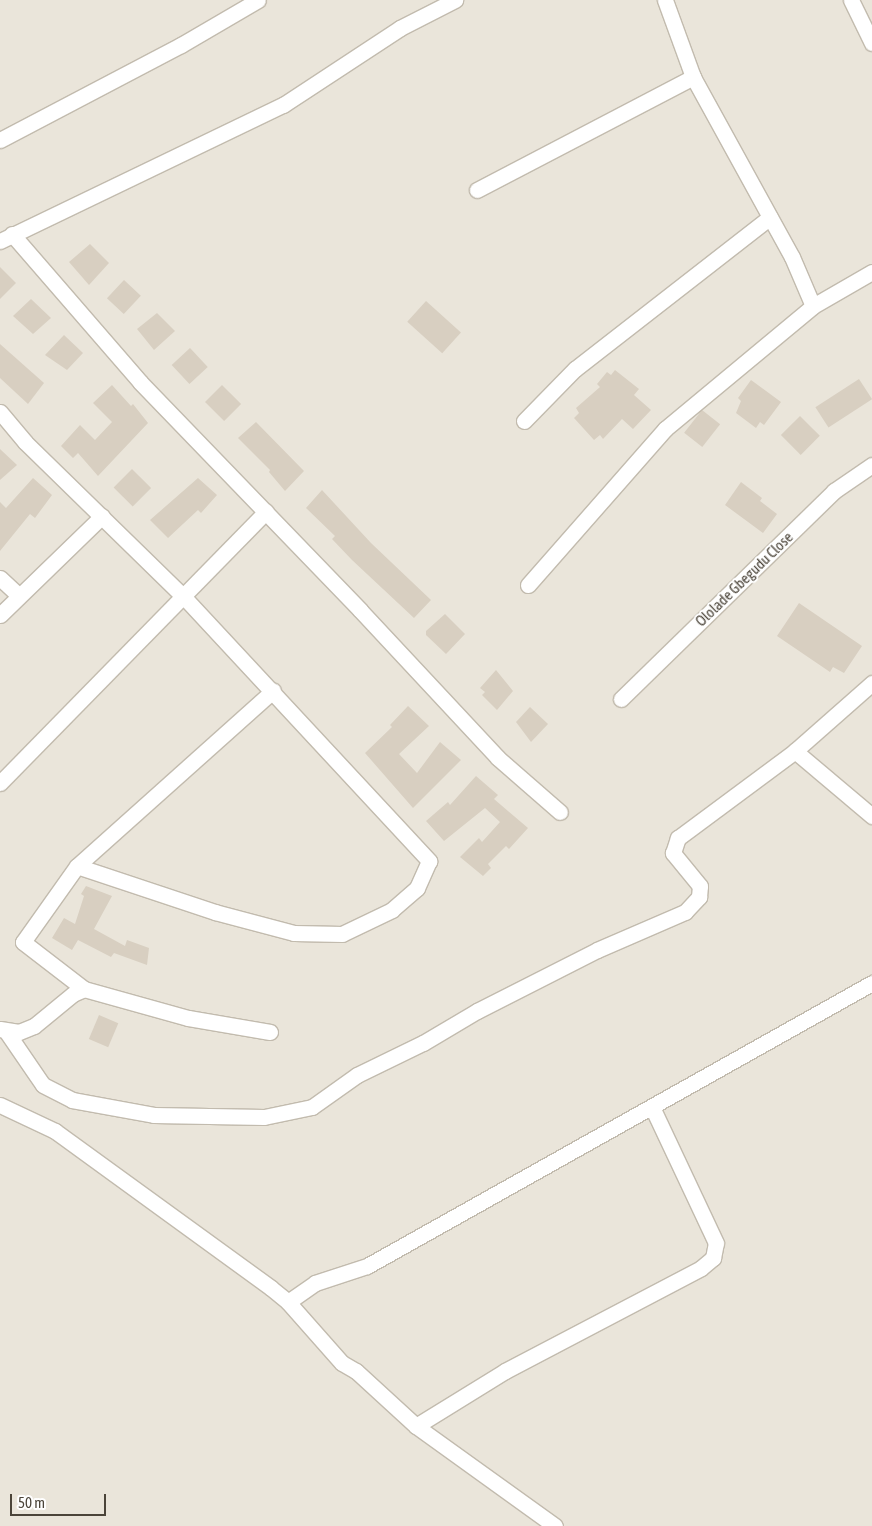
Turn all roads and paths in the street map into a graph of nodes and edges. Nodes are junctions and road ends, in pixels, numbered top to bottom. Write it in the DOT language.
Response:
graph roads {
  1 [pos="258,0"];
  2 [pos="455,0"];
  3 [pos="665,0"];
  4 [pos="851,0"];
  5 [pos="872,43"];
  6 [pos="693,77"];
  7 [pos="0,140"];
  8 [pos="477,190"];
  9 [pos="770,218"];
  10 [pos="6,238"];
  11 [pos="872,272"];
  12 [pos="813,306"];
  13 [pos="0,412"];
  14 [pos="524,421"];
  15 [pos="872,466"];
  16 [pos="266,511"];
  17 [pos="102,516"];
  18 [pos="0,578"];
  19 [pos="528,585"];
  20 [pos="19,596"];
  21 [pos="183,596"];
  22 [pos="0,615"];
  23 [pos="872,683"];
  24 [pos="273,691"];
  25 [pos="621,699"];
  26 [pos="795,751"];
  27 [pos="0,783"];
  28 [pos="560,812"];
  29 [pos="872,816"];
  30 [pos="77,866"];
  31 [pos="872,983"];
  32 [pos="84,989"];
  33 [pos="3,1030"];
  34 [pos="270,1032"];
  35 [pos="0,1105"];
  36 [pos="653,1109"];
  37 [pos="288,1302"];
  38 [pos="416,1426"];
  39 [pos="555,1526"];
  1 -- 7 [label="street"];
  2 -- 10 [label="street"];
  3 -- 6 [label="street"];
  4 -- 5 [label="street"];
  6 -- 8 [label="street"];
  6 -- 9 [label="street"];
  9 -- 12 [label="street"];
  9 -- 14 [label="street"];
  10 -- 16 [label="street"];
  11 -- 12 [label="street"];
  12 -- 19 [label="street"];
  13 -- 17 [label="street"];
  15 -- 25 [label="street, Ololade Gbegudu Close"];
  16 -- 21 [label="street"];
  16 -- 28 [label="street"];
  17 -- 20 [label="street"];
  17 -- 21 [label="street"];
  18 -- 20 [label="street"];
  20 -- 22 [label="street"];
  21 -- 24 [label="street"];
  21 -- 27 [label="street"];
  23 -- 26 [label="street"];
  24 -- 30 [label="street"];
  24 -- 30 [label="street"];
  26 -- 29 [label="street"];
  26 -- 33 [label="street"];
  30 -- 32 [label="street"];
  31 -- 36 [label="street"];
  32 -- 33 [label="street"];
  32 -- 34 [label="street"];
  35 -- 37 [label="street"];
  36 -- 37 [label="street"];
  36 -- 38 [label="street"];
  37 -- 38 [label="street"];
  38 -- 39 [label="street"];
}
